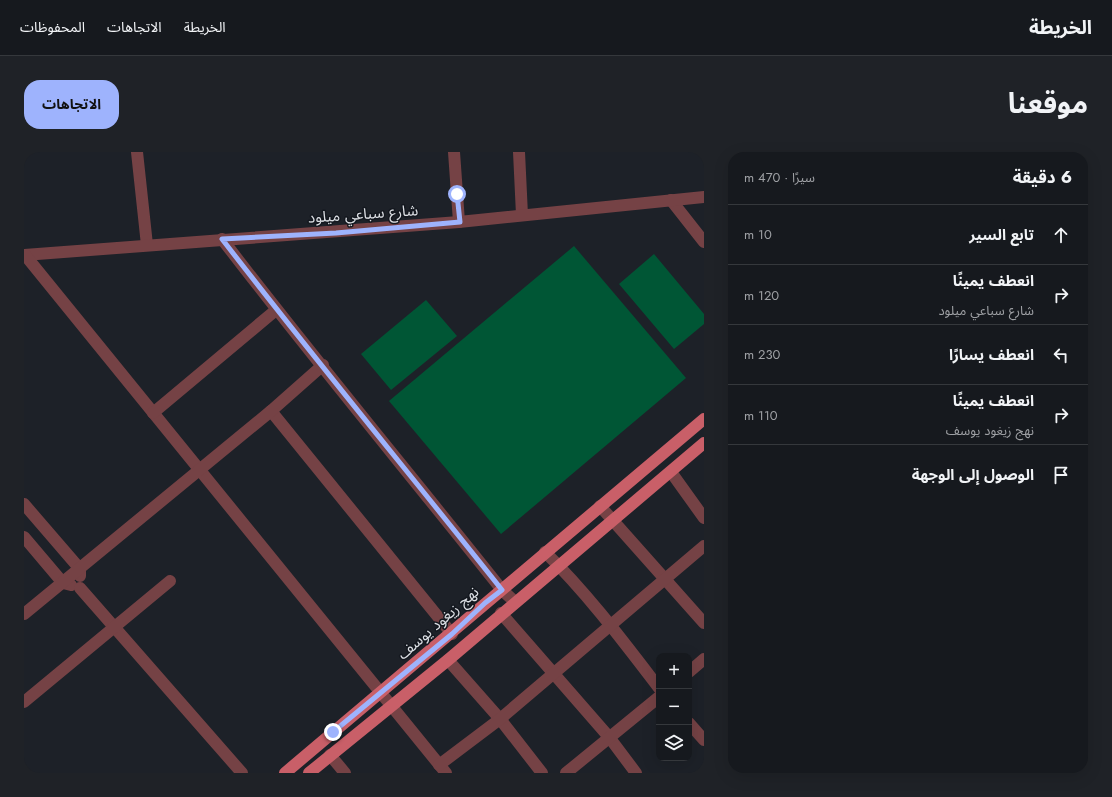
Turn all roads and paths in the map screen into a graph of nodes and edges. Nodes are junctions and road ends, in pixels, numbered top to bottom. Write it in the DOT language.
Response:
graph roads {
  1 [pos="137,152"];
  2 [pos="454,152"];
  3 [pos="519,152"];
  4 [pos="704,197"];
  5 [pos="671,200"];
  6 [pos="522,215"];
  7 [pos="460,222"];
  8 [pos="222,239"];
  9 [pos="704,242"];
  10 [pos="147,245"];
  11 [pos="25,255"];
  12 [pos="276,310"];
  13 [pos="323,366"];
  14 [pos="271,411"];
  15 [pos="153,413"];
  16 [pos="704,420"];
  17 [pos="704,443"];
  18 [pos="199,471"];
  19 [pos="671,472"];
  20 [pos="24,504"];
  21 [pos="600,506"];
  22 [pos="704,518"];
  23 [pos="613,520"];
  24 [pos="24,538"];
  25 [pos="704,546"];
  26 [pos="545,552"];
  27 [pos="559,565"];
  28 [pos="80,569"];
  29 [pos="666,579"];
  30 [pos="170,581"];
  31 [pos="63,583"];
  32 [pos="80,588"];
  33 [pos="502,590"];
  34 [pos="515,602"];
  35 [pos="501,613"];
  36 [pos="24,614"];
  37 [pos="704,623"];
  38 [pos="611,626"];
  39 [pos="114,629"];
  40 [pos="452,634"];
  41 [pos="704,659"];
  42 [pos="448,660"];
  43 [pos="692,669"];
  44 [pos="552,674"];
  45 [pos="656,684"];
  46 [pos="381,692"];
  47 [pos="656,699"];
  48 [pos="24,702"];
  49 [pos="390,706"];
  50 [pos="500,719"];
  51 [pos="691,725"];
  52 [pos="608,737"];
  53 [pos="704,740"];
  54 [pos="330,755"];
  55 [pos="441,770"];
  56 [pos="242,773"];
  57 [pos="285,773"];
  58 [pos="309,773"];
  59 [pos="345,773"];
  60 [pos="542,773"];
  61 [pos="566,773"];
  62 [pos="636,773"];
  1 -- 10 [label="street"];
  2 -- 7 [label="street"];
  3 -- 6 [label="street"];
  4 -- 5 [label="street, شارع سباعي ميلود"];
  5 -- 6 [label="street, شارع سباعي ميلود"];
  5 -- 9 [label="street"];
  6 -- 7 [label="street, شارع سباعي ميلود"];
  7 -- 8 [label="street, شارع سباعي ميلود"];
  8 -- 10 [label="street, شارع سباعي ميلود"];
  8 -- 12 [label="street"];
  10 -- 11 [label="street, شارع سباعي ميلود"];
  11 -- 15 [label="street"];
  12 -- 13 [label="street"];
  12 -- 15 [label="street"];
  13 -- 14 [label="street"];
  13 -- 33 [label="street"];
  14 -- 18 [label="street"];
  14 -- 40 [label="street"];
  15 -- 18 [label="street"];
  16 -- 21 [label="main road, نهج زيغود يوسف"];
  17 -- 19 [label="main road"];
  18 -- 28 [label="street"];
  18 -- 46 [label="street"];
  19 -- 22 [label="street"];
  19 -- 23 [label="main road"];
  20 -- 28 [label="street"];
  21 -- 23 [label="street"];
  21 -- 26 [label="main road, نهج زيغود يوسف"];
  23 -- 27 [label="main road"];
  23 -- 29 [label="street"];
  24 -- 31 [label="street"];
  25 -- 29 [label="street"];
  26 -- 27 [label="street"];
  26 -- 33 [label="main road, نهج زيغود يوسف"];
  27 -- 34 [label="main road"];
  27 -- 38 [label="street"];
  28 -- 31 [label="street"];
  28 -- 32 [label="street"];
  29 -- 37 [label="street"];
  29 -- 38 [label="street"];
  30 -- 39 [label="street"];
  31 -- 32 [label="street"];
  31 -- 36 [label="street"];
  32 -- 39 [label="street"];
  33 -- 34 [label="street"];
  33 -- 40 [label="main road, نهج زيغود يوسف"];
  34 -- 35 [label="main road"];
  35 -- 42 [label="main road"];
  35 -- 44 [label="street"];
  38 -- 44 [label="street"];
  38 -- 45 [label="street"];
  39 -- 48 [label="street"];
  39 -- 56 [label="street"];
  40 -- 46 [label="main road, نهج زيغود يوسف"];
  41 -- 43 [label="street"];
  42 -- 49 [label="main road"];
  42 -- 50 [label="street"];
  44 -- 50 [label="street"];
  44 -- 52 [label="street"];
  46 -- 49 [label="street"];
  46 -- 57 [label="main road, نهج زيغود يوسف"];
  47 -- 52 [label="street"];
  49 -- 54 [label="main road"];
  49 -- 55 [label="street"];
  50 -- 55 [label="street"];
  50 -- 60 [label="street"];
  51 -- 53 [label="street"];
  52 -- 61 [label="street"];
  52 -- 62 [label="street"];
  54 -- 58 [label="main road"];
  54 -- 59 [label="street"];
}
